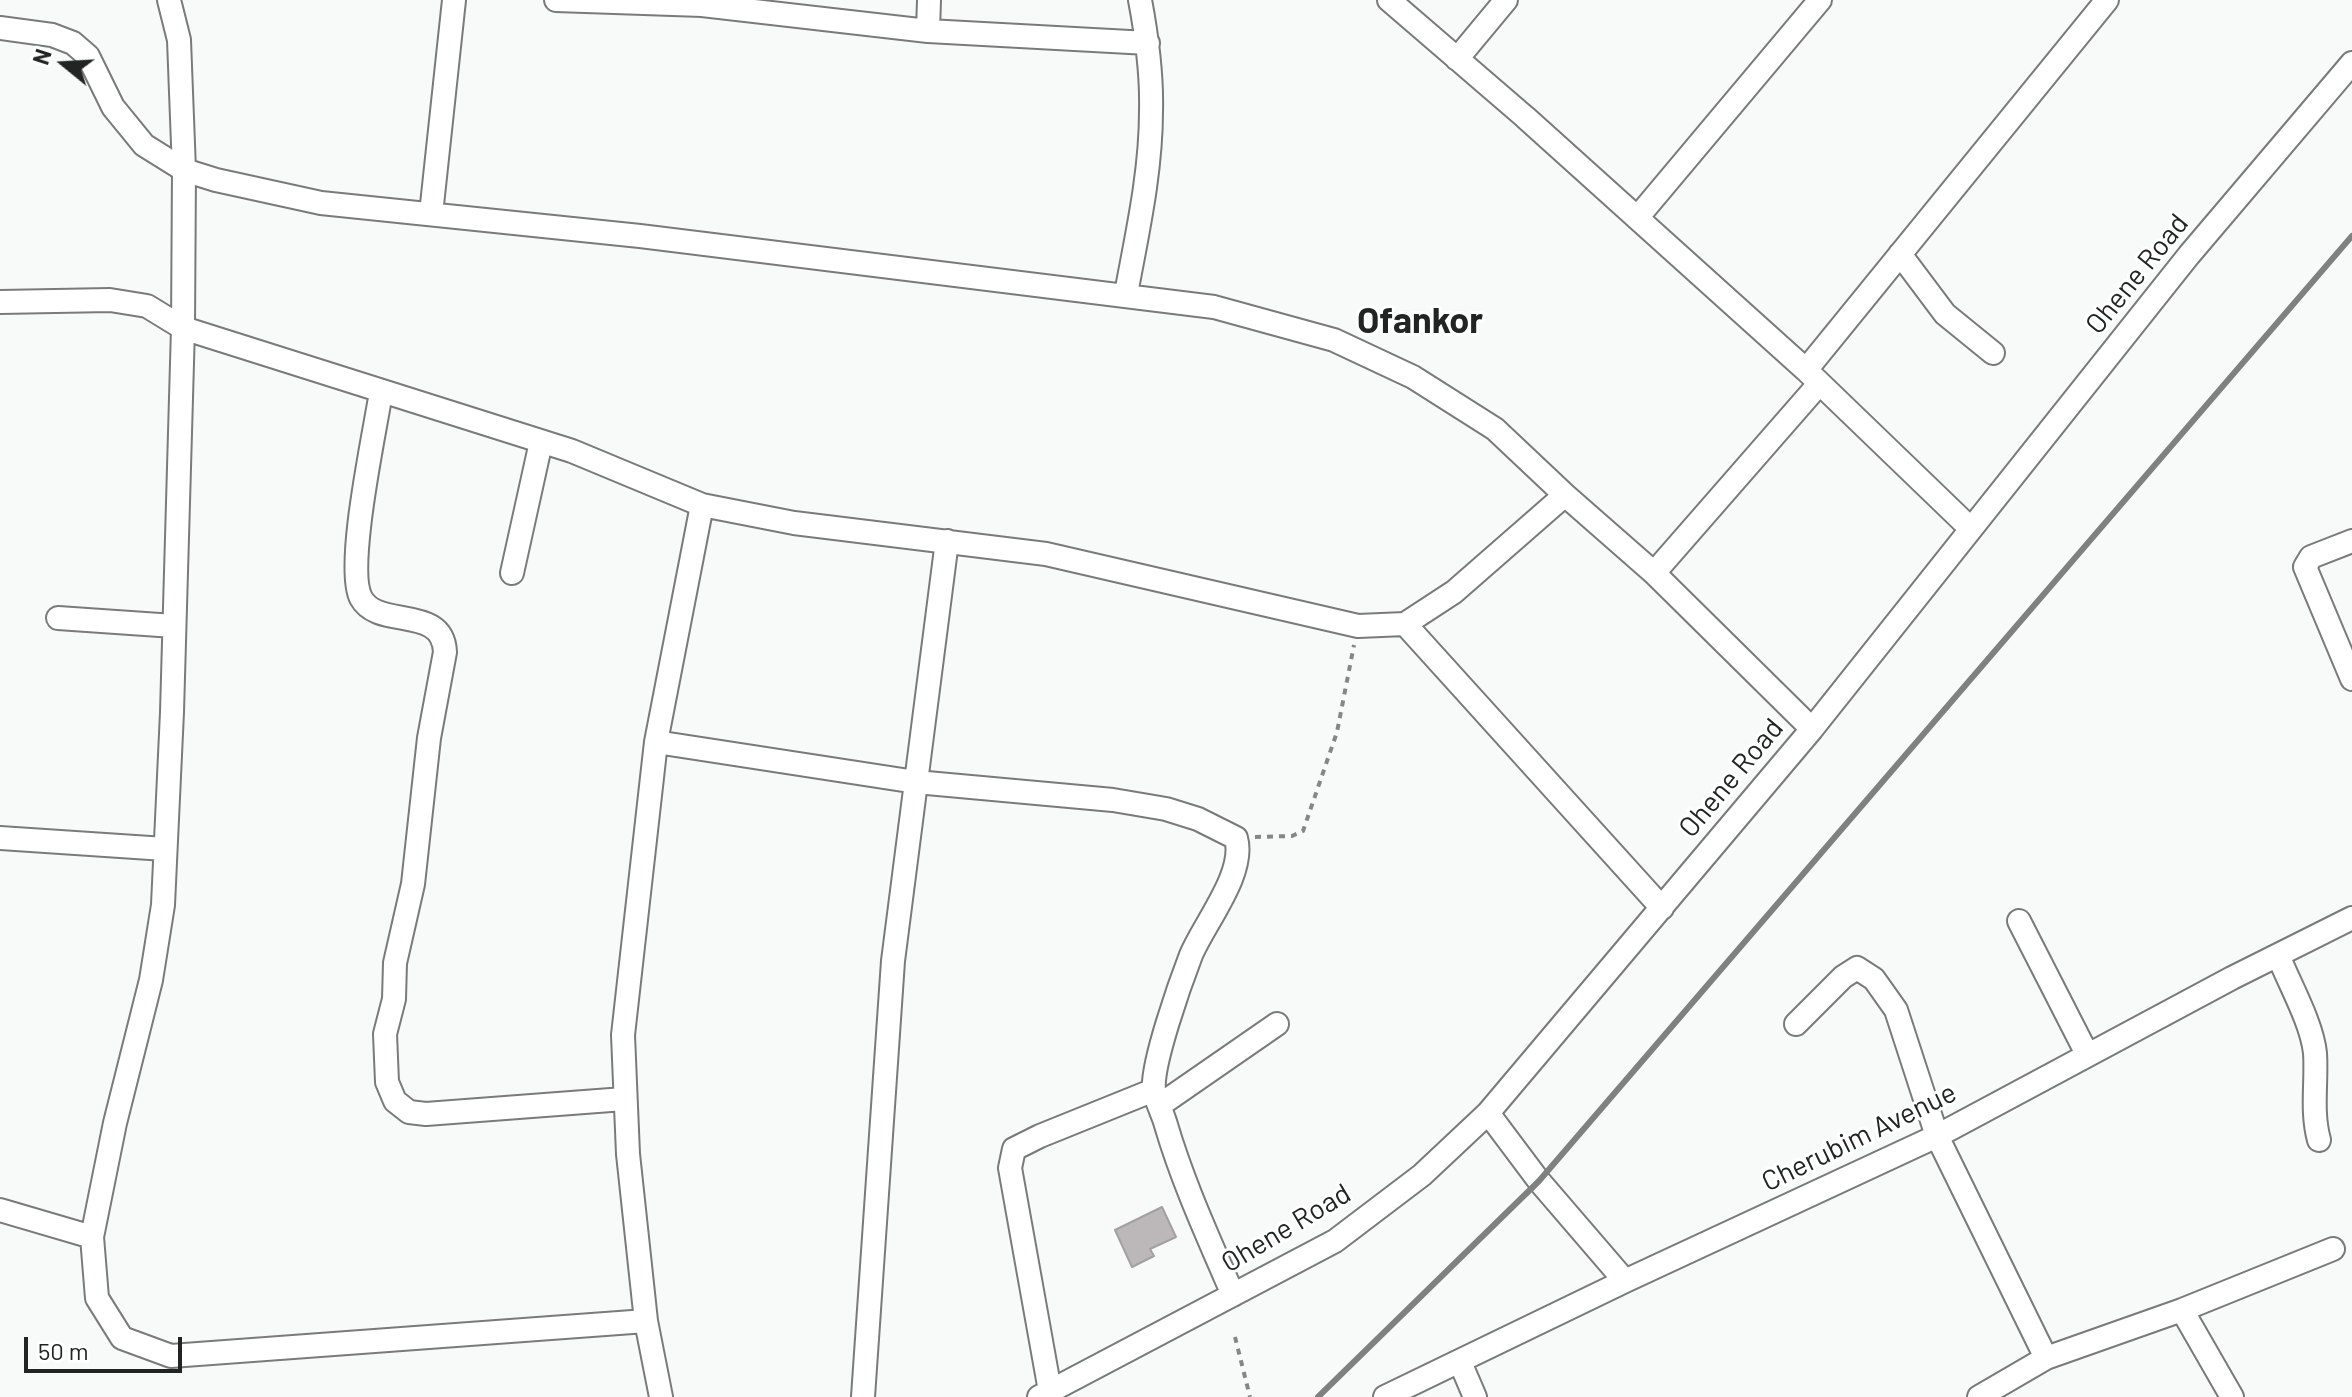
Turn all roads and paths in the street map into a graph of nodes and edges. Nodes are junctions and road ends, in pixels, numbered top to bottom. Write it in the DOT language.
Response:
graph roads {
  1 [pos="169,0"];
  2 [pos="454,0"];
  3 [pos="556,0"];
  4 [pos="929,0"];
  5 [pos="1140,0"];
  6 [pos="1389,0"];
  7 [pos="1506,0"];
  8 [pos="1820,0"];
  9 [pos="2107,0"];
  10 [pos="0,28"];
  11 [pos="928,31"];
  12 [pos="1148,43"];
  13 [pos="1457,59"];
  14 [pos="2352,63"];
  15 [pos="184,170"];
  16 [pos="431,214"];
  17 [pos="1637,218"];
  18 [pos="1900,254"];
  19 [pos="1126,294"];
  20 [pos="0,302"];
  21 [pos="183,328"];
  22 [pos="1993,353"];
  23 [pos="1813,377"];
  24 [pos="381,392"];
  25 [pos="541,442"];
  26 [pos="1565,495"];
  27 [pos="702,505"];
  28 [pos="1971,529"];
  29 [pos="947,541"];
  30 [pos="2352,541"];
  31 [pos="512,573"];
  32 [pos="1654,573"];
  33 [pos="58,618"];
  34 [pos="1405,624"];
  35 [pos="174,626"];
  36 [pos="1358,626"];
  37 [pos="2352,679"];
  38 [pos="1812,729"];
  39 [pos="656,742"];
  40 [pos="916,782"];
  41 [pos="0,838"];
  42 [pos="1236,838"];
  43 [pos="165,849"];
  44 [pos="1662,908"];
  45 [pos="2352,918"];
  46 [pos="2019,921"];
  47 [pos="2278,955"];
  48 [pos="1277,1024"];
  49 [pos="1796,1024"];
  50 [pos="2087,1054"];
  51 [pos="1157,1097"];
  52 [pos="624,1099"];
  53 [pos="1488,1113"];
  54 [pos="1937,1136"];
  55 [pos="2319,1140"];
  56 [pos="0,1210"];
  57 [pos="92,1237"];
  58 [pos="2333,1249"];
  59 [pos="1625,1281"];
  60 [pos="1233,1295"];
  61 [pos="2182,1310"];
  62 [pos="646,1321"];
  63 [pos="1235,1337"];
  64 [pos="2046,1358"];
  65 [pos="1460,1362"];
  66 [pos="1044,1394"];
  67 [pos="661,1397"];
  68 [pos="863,1397"];
  69 [pos="1250,1397"];
  70 [pos="1385,1397"];
  71 [pos="1475,1397"];
  72 [pos="1979,1397"];
  73 [pos="2232,1397"];
  1 -- 15 [label="street"];
  2 -- 16 [label="street"];
  3 -- 11 [label="street"];
  4 -- 11 [label="street"];
  5 -- 12 [label="street"];
  6 -- 13 [label="street"];
  7 -- 13 [label="street"];
  8 -- 17 [label="street"];
  9 -- 18 [label="street"];
  10 -- 15 [label="street"];
  11 -- 12 [label="street"];
  12 -- 19 [label="street"];
  13 -- 17 [label="street"];
  14 -- 28 [label="street, Ohene Road"];
  15 -- 16 [label="street"];
  15 -- 21 [label="street"];
  16 -- 19 [label="street"];
  17 -- 23 [label="street"];
  18 -- 22 [label="street"];
  18 -- 23 [label="street"];
  19 -- 26 [label="street"];
  20 -- 21 [label="street"];
  21 -- 24 [label="street"];
  21 -- 35 [label="street"];
  23 -- 28 [label="street"];
  23 -- 32 [label="street"];
  24 -- 25 [label="street"];
  24 -- 52 [label="street"];
  25 -- 27 [label="street"];
  25 -- 31 [label="street"];
  26 -- 32 [label="street"];
  26 -- 34 [label="street"];
  27 -- 29 [label="street"];
  27 -- 39 [label="street"];
  28 -- 38 [label="street, Ohene Road"];
  29 -- 36 [label="street"];
  29 -- 40 [label="street"];
  30 -- 37 [label="street"];
  32 -- 38 [label="street"];
  33 -- 35 [label="street"];
  34 -- 36 [label="street"];
  34 -- 44 [label="street"];
  35 -- 43 [label="street"];
  36 -- 42 [label="path"];
  38 -- 44 [label="street, Ohene Road"];
  39 -- 40 [label="street"];
  39 -- 52 [label="street"];
  40 -- 42 [label="street"];
  40 -- 68 [label="street"];
  41 -- 43 [label="street"];
  42 -- 51 [label="street"];
  43 -- 57 [label="street"];
  44 -- 53 [label="street, Ohene Road"];
  45 -- 47 [label="street, Cherubim Avenue"];
  46 -- 50 [label="street"];
  47 -- 50 [label="street, Cherubim Avenue"];
  47 -- 55 [label="street"];
  48 -- 51 [label="street"];
  49 -- 54 [label="street"];
  50 -- 54 [label="street, Cherubim Avenue"];
  51 -- 60 [label="street"];
  51 -- 66 [label="street"];
  52 -- 62 [label="street"];
  53 -- 59 [label="street"];
  53 -- 60 [label="street, Ohene Road"];
  54 -- 59 [label="street, Cherubim Avenue"];
  54 -- 64 [label="street"];
  56 -- 57 [label="street"];
  57 -- 62 [label="street"];
  58 -- 61 [label="street"];
  59 -- 65 [label="street, Cherubim Avenue"];
  60 -- 66 [label="street, Ohene Road"];
  61 -- 64 [label="street"];
  61 -- 73 [label="street"];
  62 -- 67 [label="street"];
  63 -- 69 [label="path"];
  64 -- 72 [label="street"];
  65 -- 70 [label="street, Cherubim Avenue"];
  65 -- 71 [label="street"];
}
